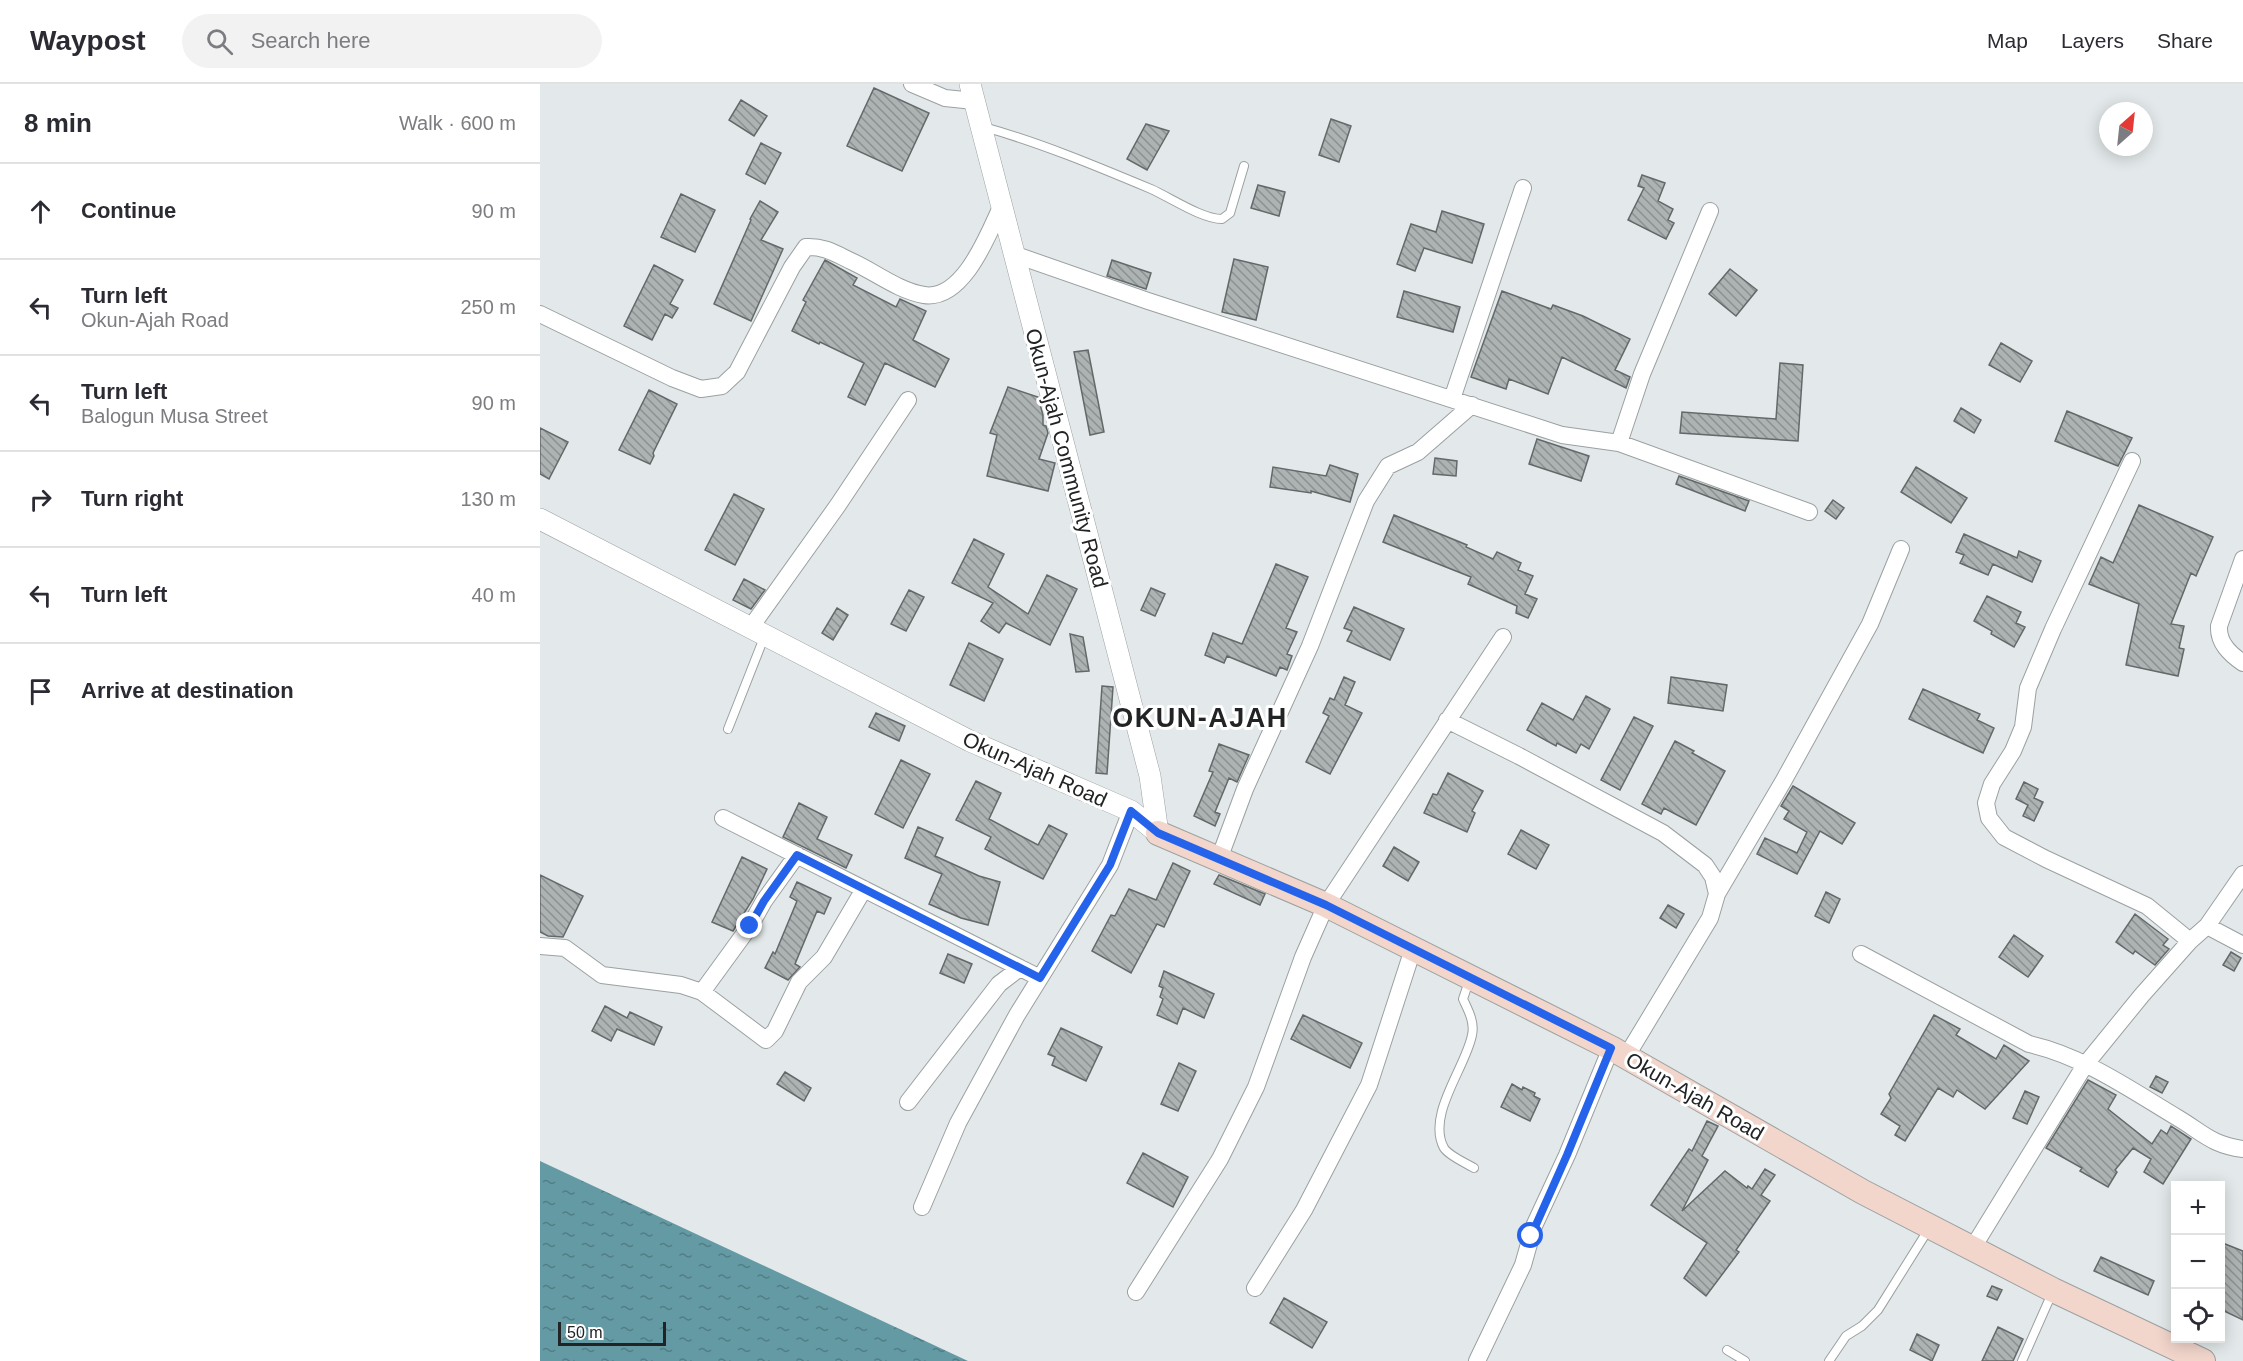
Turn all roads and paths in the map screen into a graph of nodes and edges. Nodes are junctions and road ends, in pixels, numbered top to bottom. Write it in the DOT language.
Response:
graph roads {
  1 [pos="912,84"];
  2 [pos="972,93"];
  3 [pos="981,126"];
  4 [pos="1244,166"];
  5 [pos="1523,188"];
  6 [pos="1001,207"];
  7 [pos="1710,211"];
  8 [pos="1013,254"];
  9 [pos="543,317"];
  10 [pos="1452,399"];
  11 [pos="908,400"];
  12 [pos="1472,405"];
  13 [pos="1619,443"];
  14 [pos="2133,461"];
  15 [pos="1809,512"];
  16 [pos="540,519"];
  17 [pos="1901,549"];
  18 [pos="2243,560"];
  19 [pos="758,631"];
  20 [pos="1503,637"];
  21 [pos="2243,663"];
  22 [pos="1447,720"];
  23 [pos="728,729"];
  24 [pos="1150,776"];
  25 [pos="1131,811"];
  26 [pos="723,818"];
  27 [pos="1158,833"];
  28 [pos="797,855"];
  29 [pos="1219,860"];
  30 [pos="2243,874"];
  31 [pos="864,889"];
  32 [pos="1716,894"];
  33 [pos="1326,905"];
  34 [pos="2207,926"];
  35 [pos="2190,941"];
  36 [pos="2243,945"];
  37 [pos="540,946"];
  38 [pos="1413,949"];
  39 [pos="1861,954"];
  40 [pos="1020,968"];
  41 [pos="1470,977"];
  42 [pos="1040,978"];
  43 [pos="702,992"];
  44 [pos="1619,1052"];
  45 [pos="2085,1065"];
  46 [pos="908,1102"];
  47 [pos="2243,1149"];
  48 [pos="1474,1168"];
  49 [pos="922,1207"];
  50 [pos="1930,1227"];
  51 [pos="1972,1249"];
  52 [pos="1255,1288"];
  53 [pos="2053,1290"];
  54 [pos="1136,1292"];
  55 [pos="1727,1350"];
  56 [pos="1477,1361"];
  57 [pos="1745,1361"];
  58 [pos="1829,1361"];
  59 [pos="2022,1361"];
  60 [pos="2203,1361"];
  1 -- 2 [label="street"];
  2 -- 3 [label="street, Okun-Ajah Community Road"];
  3 -- 4 [label="lane"];
  3 -- 6 [label="street, Okun-Ajah Community Road"];
  5 -- 10 [label="street"];
  6 -- 8 [label="street, Okun-Ajah Community Road"];
  6 -- 9 [label="street"];
  7 -- 13 [label="street"];
  8 -- 10 [label="street"];
  8 -- 24 [label="street, Okun-Ajah Community Road"];
  10 -- 12 [label="street"];
  11 -- 19 [label="street"];
  12 -- 13 [label="street"];
  12 -- 29 [label="street"];
  13 -- 15 [label="street"];
  14 -- 35 [label="street"];
  16 -- 19 [label="street, Okun-Ajah Road"];
  17 -- 32 [label="street"];
  18 -- 21 [label="street"];
  19 -- 23 [label="lane"];
  19 -- 25 [label="street, Okun-Ajah Road"];
  20 -- 22 [label="street"];
  22 -- 32 [label="street"];
  22 -- 33 [label="street"];
  24 -- 25 [label="street"];
  24 -- 27 [label="street, Okun-Ajah Community Road"];
  25 -- 27 [label="street, Okun-Ajah Road"];
  25 -- 42 [label="street"];
  26 -- 28 [label="street"];
  27 -- 29 [label="main road, Okun-Ajah Road"];
  28 -- 31 [label="street"];
  28 -- 43 [label="street"];
  29 -- 33 [label="main road, Okun-Ajah Road"];
  30 -- 34 [label="street"];
  31 -- 40 [label="street"];
  31 -- 43 [label="street"];
  32 -- 44 [label="street"];
  33 -- 38 [label="main road, Okun-Ajah Road"];
  33 -- 54 [label="street"];
  34 -- 35 [label="street"];
  34 -- 36 [label="street"];
  35 -- 45 [label="street"];
  37 -- 43 [label="street"];
  38 -- 41 [label="main road, Okun-Ajah Road"];
  38 -- 52 [label="street"];
  39 -- 45 [label="street"];
  40 -- 42 [label="street"];
  40 -- 46 [label="street"];
  41 -- 44 [label="main road, Okun-Ajah Road"];
  41 -- 48 [label="lane"];
  42 -- 49 [label="street"];
  44 -- 50 [label="main road, Okun-Ajah Road"];
  44 -- 56 [label="street"];
  45 -- 47 [label="street"];
  45 -- 51 [label="street"];
  50 -- 51 [label="main road, Okun-Ajah Road"];
  50 -- 58 [label="lane"];
  51 -- 53 [label="main road, Okun-Ajah Road"];
  53 -- 59 [label="lane"];
  53 -- 60 [label="main road, Okun-Ajah Road"];
  55 -- 57 [label="lane"];
}
